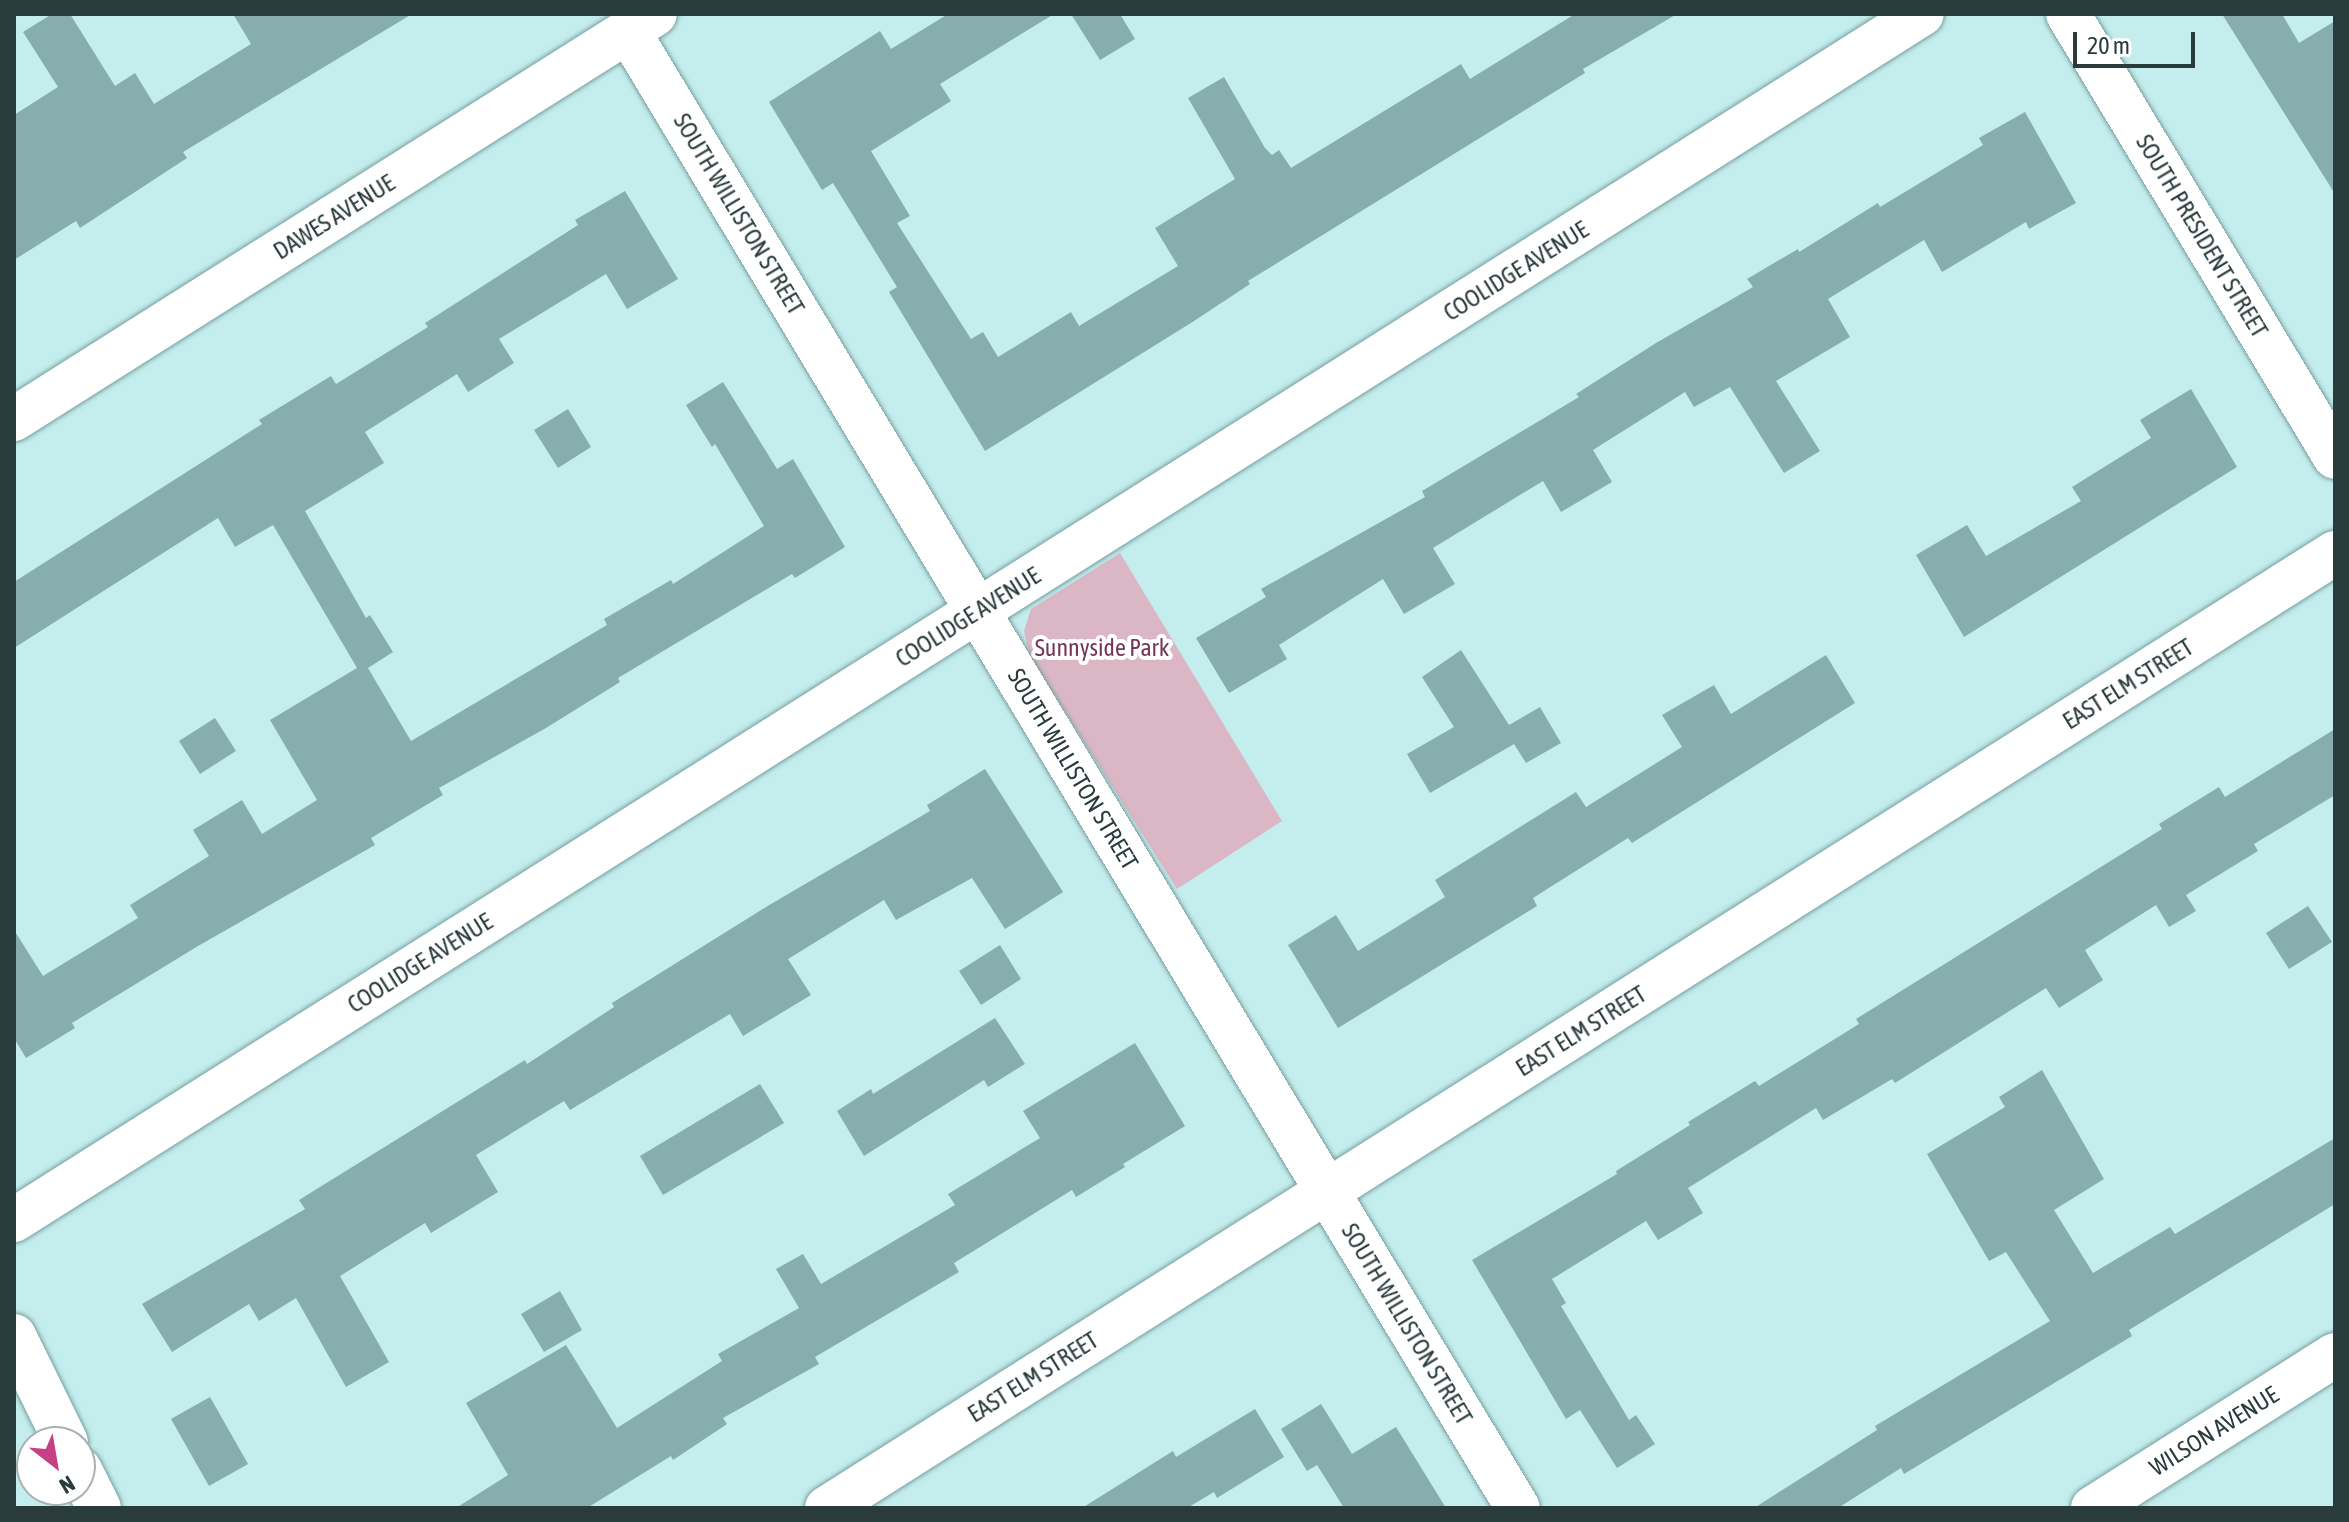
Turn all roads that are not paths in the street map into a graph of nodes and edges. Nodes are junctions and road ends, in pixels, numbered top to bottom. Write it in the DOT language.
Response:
graph roads {
  1 [pos="1922,14"];
  2 [pos="2068,14"];
  3 [pos="641,22"];
  4 [pos="14,419"];
  5 [pos="2335,457"];
  6 [pos="2335,553"];
  7 [pos="978,611"];
  8 [pos="1327,1192"];
  9 [pos="14,1220"];
  10 [pos="14,1336"];
  11 [pos="2335,1355"];
  12 [pos="58,1426"];
  13 [pos="827,1508"];
  14 [pos="1518,1508"];
  15 [pos="2093,1508"];
  1 -- 7 [label="street, COOLIDGE AVENUE"];
  2 -- 5 [label="street, SOUTH PRESIDENT STREET"];
  3 -- 4 [label="street, DAWES AVENUE"];
  3 -- 7 [label="street, SOUTH WILLISTON STREET"];
  6 -- 8 [label="street, EAST ELM STREET"];
  7 -- 8 [label="street, SOUTH WILLISTON STREET"];
  7 -- 9 [label="street, COOLIDGE AVENUE"];
  8 -- 13 [label="street, EAST ELM STREET"];
  8 -- 14 [label="street, SOUTH WILLISTON STREET"];
  10 -- 12 [label="street"];
  11 -- 15 [label="street, WILSON AVENUE"];
}
